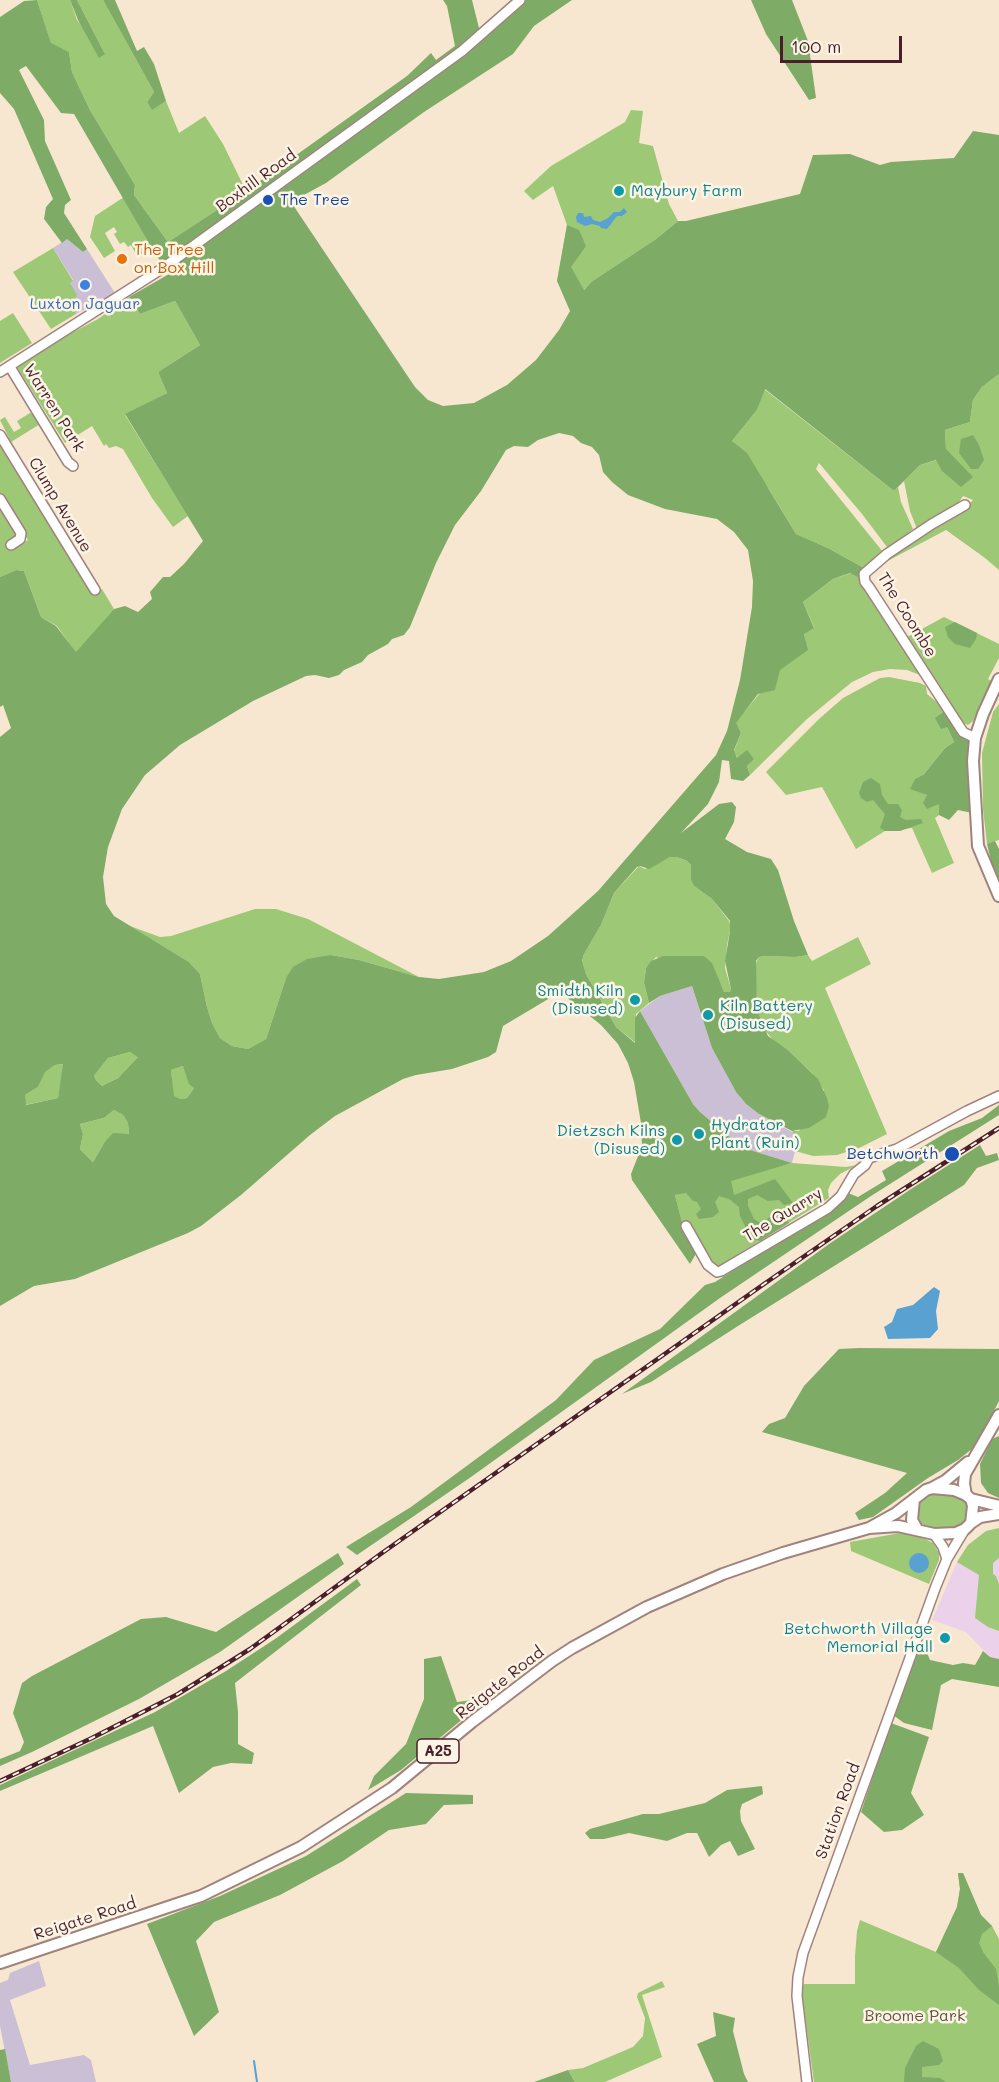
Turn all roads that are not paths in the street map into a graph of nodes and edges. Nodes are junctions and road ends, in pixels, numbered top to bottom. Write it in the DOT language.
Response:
graph roads {
  1 [pos="520,0"];
  2 [pos="10,367"];
  3 [pos="0,372"];
  4 [pos="0,435"];
  5 [pos="73,466"];
  6 [pos="0,499"];
  7 [pos="965,505"];
  8 [pos="11,545"];
  9 [pos="94,591"];
  10 [pos="999,679"];
  11 [pos="975,738"];
  12 [pos="999,896"];
  13 [pos="999,1096"];
  14 [pos="686,1226"];
  15 [pos="999,1415"];
  16 [pos="972,1459"];
  17 [pos="932,1488"];
  18 [pos="968,1497"];
  19 [pos="914,1499"];
  20 [pos="999,1506"];
  21 [pos="999,1514"];
  22 [pos="968,1526"];
  23 [pos="869,1528"];
  24 [pos="917,1529"];
  25 [pos="934,1534"];
  26 [pos="947,1559"];
  27 [pos="0,1963"];
  28 [pos="807,2082"];
  1 -- 2 [label="street, Boxhill Road"];
  2 -- 3 [label="street, Boxhill Road"];
  2 -- 5 [label="street, Warren Park"];
  4 -- 9 [label="street, Clump Avenue"];
  6 -- 8 [label="street"];
  7 -- 11 [label="street, The Coombe"];
  10 -- 11 [label="main road"];
  11 -- 12 [label="main road"];
  13 -- 14 [label="street, The Quarry"];
  15 -- 16 [label="main road"];
  16 -- 17 [label="main road"];
  16 -- 18 [label="main road"];
  17 -- 18 [label="main road"];
  17 -- 19 [label="main road"];
  18 -- 20 [label="main road"];
  18 -- 22 [label="main road"];
  19 -- 23 [label="main road, Reigate Road / A25"];
  19 -- 24 [label="main road"];
  21 -- 22 [label="main road"];
  22 -- 25 [label="main road"];
  22 -- 26 [label="street, Station Road"];
  23 -- 24 [label="main road, Reigate Road / A25"];
  23 -- 27 [label="main road, Reigate Road / A25"];
  24 -- 25 [label="main road"];
  25 -- 26 [label="street"];
  26 -- 28 [label="street, Station Road"];
}
